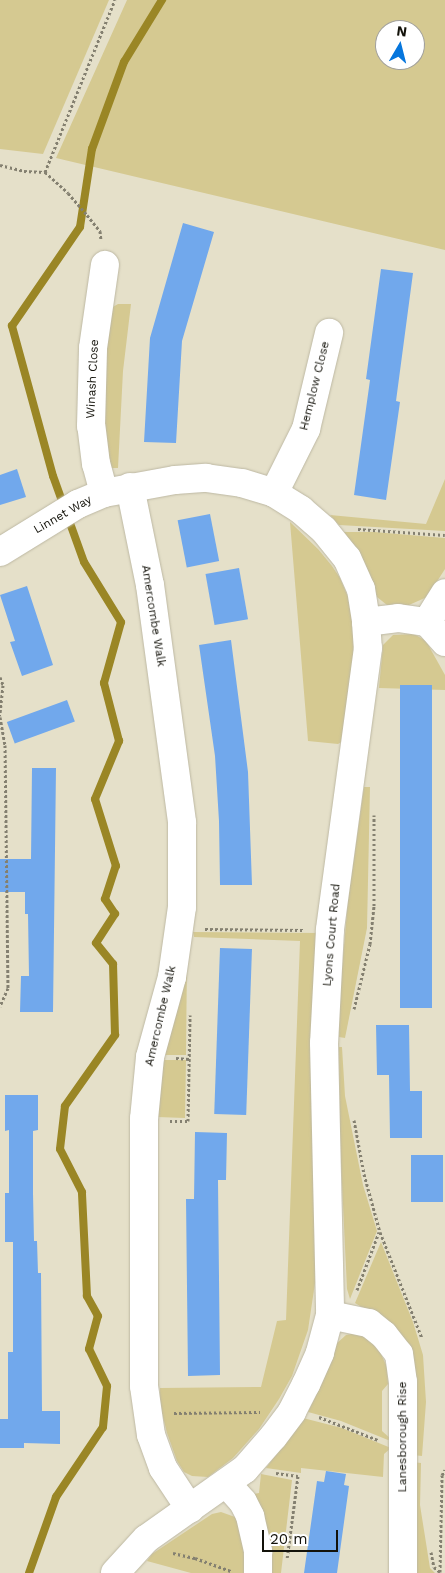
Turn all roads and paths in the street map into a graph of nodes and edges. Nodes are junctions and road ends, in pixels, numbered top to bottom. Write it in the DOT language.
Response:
graph roads {
  1 [pos="115,0"];
  2 [pos="0,166"];
  3 [pos="45,172"];
  4 [pos="87,215"];
  5 [pos="105,265"];
  6 [pos="329,333"];
  7 [pos="130,487"];
  8 [pos="104,493"];
  9 [pos="274,493"];
  10 [pos="362,529"];
  11 [pos="445,535"];
  12 [pos="0,552"];
  13 [pos="445,593"];
  14 [pos="366,622"];
  15 [pos="427,622"];
  16 [pos="445,642"];
  17 [pos="0,677"];
  18 [pos="0,716"];
  19 [pos="374,806"];
  20 [pos="178,929"];
  21 [pos="330,930"];
  22 [pos="0,1006"];
  23 [pos="191,1010"];
  24 [pos="353,1016"];
  25 [pos="353,1112"];
  26 [pos="144,1120"];
  27 [pos="380,1232"];
  28 [pos="339,1317"];
  29 [pos="424,1345"];
  30 [pos="445,1470"];
  31 [pos="298,1476"];
  32 [pos="226,1483"];
  33 [pos="190,1509"];
  34 [pos="140,1547"];
  35 [pos="286,1566"];
  36 [pos="115,1573"];
  37 [pos="236,1573"];
  38 [pos="258,1573"];
  39 [pos="403,1573"];
  40 [pos="440,1573"];
  1 -- 3 [label="path"];
  2 -- 3 [label="path"];
  3 -- 4 [label="path"];
  5 -- 8 [label="street, Winash Close"];
  6 -- 9 [label="street, Hemplow Close"];
  7 -- 8 [label="street, Linnet Way"];
  7 -- 9 [label="street, Lyons Court Road"];
  7 -- 20 [label="street, Amercombe Walk"];
  8 -- 12 [label="street, Linnet Way"];
  9 -- 14 [label="street, Lyons Court Road"];
  10 -- 11 [label="path"];
  13 -- 15 [label="street"];
  14 -- 15 [label="street"];
  14 -- 21 [label="street, Lyons Court Road"];
  15 -- 16 [label="street"];
  17 -- 18 [label="path"];
  18 -- 22 [label="path"];
  19 -- 24 [label="path"];
  20 -- 21 [label="path"];
  20 -- 26 [label="street, Amercombe Walk"];
  21 -- 28 [label="street, Lyons Court Road"];
  23 -- 26 [label="path"];
  25 -- 27 [label="path"];
  26 -- 33 [label="street, Amercombe Walk"];
  27 -- 28 [label="path"];
  27 -- 29 [label="path"];
  28 -- 32 [label="street, Lyons Court Road"];
  28 -- 39 [label="street, Lanesborough Rise"];
  30 -- 40 [label="path"];
  31 -- 35 [label="path"];
  32 -- 33 [label="street, Lyons Court Road"];
  32 -- 38 [label="street"];
  33 -- 34 [label="street, Lyons Court Road"];
  34 -- 36 [label="street, Lyons Court Road"];
  34 -- 37 [label="path"];
}
